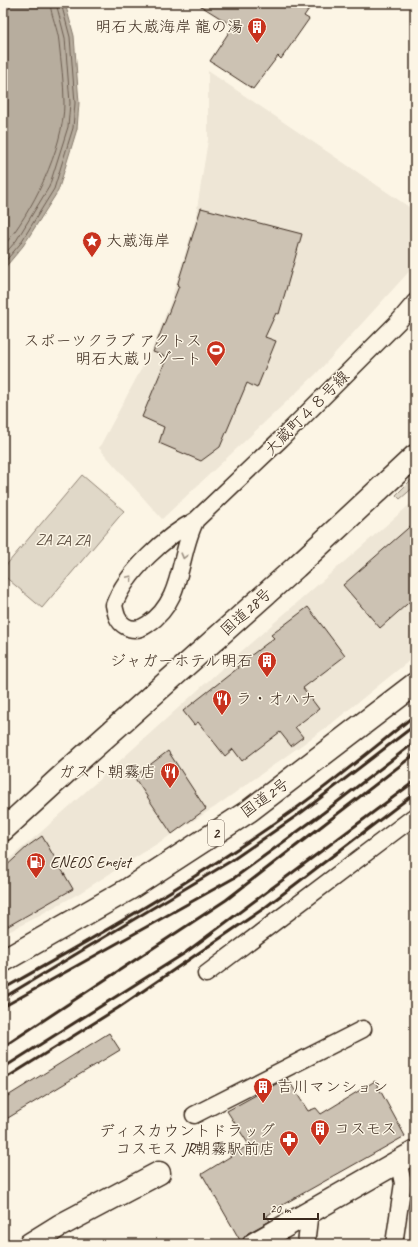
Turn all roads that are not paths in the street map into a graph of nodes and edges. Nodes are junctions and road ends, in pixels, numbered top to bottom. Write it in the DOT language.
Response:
graph roads {
  1 [pos="415,302"];
  2 [pos="415,456"];
  3 [pos="196,520"];
  4 [pos="415,684"];
  5 [pos="415,816"];
  6 [pos="3,830"];
  7 [pos="3,961"];
  8 [pos="206,974"];
  9 [pos="363,1029"];
  10 [pos="194,1115"];
  11 [pos="407,1156"];
  12 [pos="158,1173"];
  13 [pos="310,1212"];
  14 [pos="30,1244"];
  15 [pos="254,1244"];
  16 [pos="306,1244"];
  17 [pos="394,1244"];
  1 -- 3 [label="street, 大蔵町４８号線"];
  2 -- 6 [label="main road, 国道28号"];
  3 -- 3 [label="street, 大蔵町４８号線, one-way"];
  4 -- 7 [label="main road, 国道2号 / 2"];
  5 -- 8 [label="street"];
  9 -- 10 [label="street"];
  11 -- 13 [label="main road"];
  11 -- 17 [label="street"];
  12 -- 14 [label="main road"];
  13 -- 15 [label="main road"];
  13 -- 16 [label="street"];
}
